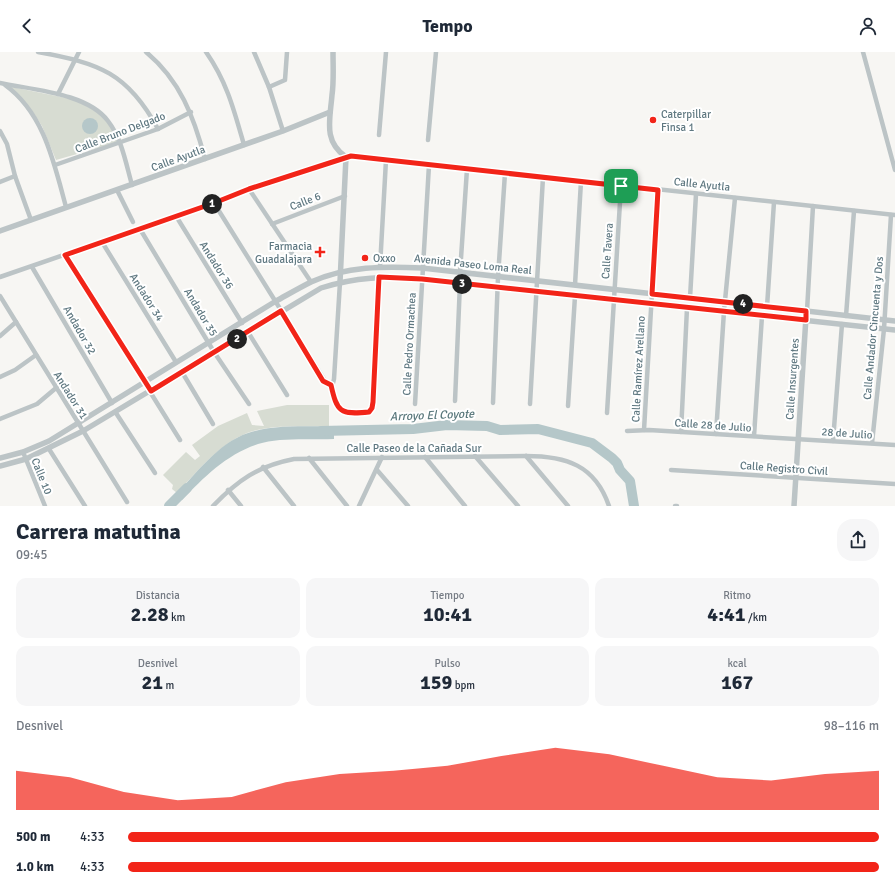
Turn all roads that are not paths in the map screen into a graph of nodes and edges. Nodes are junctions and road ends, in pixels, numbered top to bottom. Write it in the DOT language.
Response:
graph roads {
  1 [pos="40,52"];
  2 [pos="79,52"];
  3 [pos="146,52"];
  4 [pos="206,52"];
  5 [pos="254,52"];
  6 [pos="287,52"];
  7 [pos="333,52"];
  8 [pos="386,52"];
  9 [pos="436,52"];
  10 [pos="862,52"];
  11 [pos="76,59"];
  12 [pos="2,84"];
  13 [pos="269,87"];
  14 [pos="58,94"];
  15 [pos="191,112"];
  16 [pos="330,112"];
  17 [pos="158,129"];
  18 [pos="0,131"];
  19 [pos="283,132"];
  20 [pos="379,135"];
  21 [pos="428,140"];
  22 [pos="120,143"];
  23 [pos="244,145"];
  24 [pos="346,157"];
  25 [pos="205,158"];
  26 [pos="386,160"];
  27 [pos="55,165"];
  28 [pos="429,165"];
  29 [pos="467,169"];
  30 [pos="895,170"];
  31 [pos="505,173"];
  32 [pos="15,176"];
  33 [pos="543,177"];
  34 [pos="582,181"];
  35 [pos="0,182"];
  36 [pos="132,185"];
  37 [pos="621,186"];
  38 [pos="249,189"];
  39 [pos="117,190"];
  40 [pos="658,190"];
  41 [pos="696,194"];
  42 [pos="345,196"];
  43 [pos="735,198"];
  44 [pos="774,202"];
  45 [pos="214,203"];
  46 [pos="813,206"];
  47 [pos="66,208"];
  48 [pos="854,211"];
  49 [pos="893,215"];
  50 [pos="176,216"];
  51 [pos="32,220"];
  52 [pos="133,222"];
  53 [pos="272,224"];
  54 [pos="140,229"];
  55 [pos="0,231"];
  56 [pos="102,242"];
  57 [pos="65,255"];
  58 [pos="32,267"];
  59 [pos="380,267"];
  60 [pos="422,268"];
  61 [pos="340,272"];
  62 [pos="460,273"];
  63 [pos="0,277"];
  64 [pos="379,277"];
  65 [pos="498,277"];
  66 [pos="422,279"];
  67 [pos="536,281"];
  68 [pos="311,282"];
  69 [pos="340,282"];
  70 [pos="460,283"];
  71 [pos="575,285"];
  72 [pos="498,287"];
  73 [pos="614,290"];
  74 [pos="536,291"];
  75 [pos="652,294"];
  76 [pos="0,296"];
  77 [pos="574,296"];
  78 [pos="690,298"];
  79 [pos="613,300"];
  80 [pos="276,302"];
  81 [pos="725,302"];
  82 [pos="651,304"];
  83 [pos="767,307"];
  84 [pos="687,308"];
  85 [pos="281,311"];
  86 [pos="806,311"];
  87 [pos="724,312"];
  88 [pos="762,316"];
  89 [pos="846,316"];
  90 [pos="806,320"];
  91 [pos="884,320"];
  92 [pos="895,321"];
  93 [pos="16,322"];
  94 [pos="242,323"];
  95 [pos="842,324"];
  96 [pos="884,328"];
  97 [pos="895,330"];
  98 [pos="248,332"];
  99 [pos="0,336"];
  100 [pos="209,342"];
  101 [pos="214,352"];
  102 [pos="36,355"];
  103 [pos="176,362"];
  104 [pos="182,372"];
  105 [pos="0,377"];
  106 [pos="145,382"];
  107 [pos="332,384"];
  108 [pos="56,388"];
  109 [pos="151,391"];
  110 [pos="287,394"];
  111 [pos="455,400"];
  112 [pos="112,403"];
  113 [pos="493,403"];
  114 [pos="249,404"];
  115 [pos="415,404"];
  116 [pos="530,404"];
  117 [pos="568,406"];
  118 [pos="116,413"];
  119 [pos="607,413"];
  120 [pos="0,419"];
  121 [pos="77,422"];
  122 [pos="213,424"];
  123 [pos="644,430"];
  124 [pos="82,431"];
  125 [pos="627,431"];
  126 [pos="681,432"];
  127 [pos="716,434"];
  128 [pos="754,436"];
  129 [pos="798,439"];
  130 [pos="180,440"];
  131 [pos="834,441"];
  132 [pos="872,443"];
  133 [pos="895,445"];
  134 [pos="49,449"];
  135 [pos="23,452"];
  136 [pos="475,456"];
  137 [pos="526,456"];
  138 [pos="7,457"];
  139 [pos="382,457"];
  140 [pos="425,457"];
  141 [pos="0,458"];
  142 [pos="26,458"];
  143 [pos="309,458"];
  144 [pos="9,463"];
  145 [pos="0,466"];
  146 [pos="263,467"];
  147 [pos="377,470"];
  148 [pos="671,470"];
  149 [pos="155,473"];
  150 [pos="796,478"];
  151 [pos="895,484"];
  152 [pos="228,490"];
  153 [pos="127,502"];
  154 [pos="45,506"];
  155 [pos="85,506"];
  156 [pos="212,506"];
  157 [pos="241,506"];
  158 [pos="294,506"];
  159 [pos="347,506"];
  160 [pos="359,506"];
  161 [pos="408,506"];
  162 [pos="465,506"];
  163 [pos="518,506"];
  164 [pos="568,506"];
  165 [pos="609,506"];
  166 [pos="794,506"];
  1 -- 11 [label="street"];
  2 -- 11 [label="street"];
  3 -- 15 [label="street"];
  4 -- 23 [label="street"];
  5 -- 13 [label="street"];
  6 -- 13 [label="street"];
  7 -- 16 [label="street"];
  8 -- 20 [label="street"];
  9 -- 21 [label="street"];
  10 -- 30 [label="street"];
  11 -- 14 [label="street"];
  11 -- 17 [label="street"];
  12 -- 14 [label="street"];
  12 -- 27 [label="street"];
  13 -- 19 [label="street"];
  14 -- 22 [label="street"];
  15 -- 17 [label="street, Calle Bruno Delgado"];
  15 -- 25 [label="street"];
  16 -- 19 [label="street, Calle Ayutla"];
  16 -- 24 [label="street"];
  17 -- 22 [label="street, Calle Bruno Delgado"];
  18 -- 32 [label="street"];
  19 -- 23 [label="street, Calle Ayutla"];
  22 -- 27 [label="street, Calle Bruno Delgado"];
  22 -- 36 [label="street"];
  23 -- 25 [label="street, Calle Ayutla"];
  24 -- 26 [label="street, Calle Ayutla"];
  24 -- 38 [label="street, Calle Ayutla"];
  24 -- 42 [label="street"];
  25 -- 36 [label="street, Calle Ayutla"];
  26 -- 28 [label="street, Calle Ayutla"];
  26 -- 59 [label="street"];
  27 -- 47 [label="street"];
  28 -- 29 [label="street, Calle Ayutla"];
  28 -- 60 [label="street, Calle Pedro Ormachea"];
  29 -- 31 [label="street, Calle Ayutla"];
  29 -- 62 [label="street"];
  31 -- 33 [label="street, Calle Ayutla"];
  31 -- 65 [label="street"];
  32 -- 35 [label="street"];
  32 -- 51 [label="street"];
  33 -- 34 [label="street, Calle Ayutla"];
  33 -- 67 [label="street"];
  34 -- 37 [label="street, Calle Ayutla"];
  34 -- 71 [label="street"];
  36 -- 39 [label="street, Calle Ayutla"];
  37 -- 40 [label="street, Calle Ayutla"];
  37 -- 73 [label="street, Calle Tavera"];
  38 -- 45 [label="street, Calle Ayutla"];
  38 -- 53 [label="street"];
  39 -- 47 [label="street, Calle Ayutla"];
  39 -- 52 [label="street"];
  40 -- 41 [label="street, Calle Ayutla"];
  40 -- 75 [label="street, Calle Ramírez Arellano"];
  41 -- 43 [label="street, Calle Ayutla"];
  41 -- 78 [label="street"];
  42 -- 53 [label="street, Calle 6"];
  42 -- 61 [label="street"];
  43 -- 44 [label="street, Calle Ayutla"];
  43 -- 81 [label="street"];
  44 -- 46 [label="street, Calle Ayutla"];
  44 -- 83 [label="street"];
  45 -- 50 [label="street, Calle Ayutla"];
  45 -- 80 [label="street"];
  46 -- 48 [label="street, Calle Ayutla"];
  46 -- 86 [label="street, Calle Insurgentes"];
  47 -- 51 [label="street, Calle Ayutla"];
  48 -- 49 [label="street, Calle Ayutla"];
  48 -- 89 [label="street"];
  49 -- 91 [label="street, Calle Andador Cincuenta y Dos"];
  50 -- 54 [label="street, Calle Ayutla"];
  50 -- 94 [label="street, Andador 36"];
  51 -- 55 [label="street, Calle Ayutla"];
  53 -- 68 [label="street"];
  54 -- 56 [label="street, Calle Ayutla"];
  54 -- 100 [label="street, Andador 35"];
  56 -- 57 [label="street, Calle Ayutla"];
  56 -- 103 [label="street, Andador 34"];
  57 -- 58 [label="street, Calle Ayutla"];
  57 -- 106 [label="street"];
  58 -- 63 [label="street, Calle Ayutla"];
  58 -- 112 [label="street, Andador 32"];
  59 -- 60 [label="street, Avenida Paseo Loma Real"];
  59 -- 61 [label="street, Avenida Paseo Loma Real"];
  60 -- 62 [label="street, Avenida Paseo Loma Real"];
  60 -- 66 [label="street, Calle Pedro Ormachea"];
  61 -- 68 [label="street, Avenida Paseo Loma Real"];
  61 -- 69 [label="street"];
  62 -- 65 [label="street, Avenida Paseo Loma Real"];
  64 -- 66 [label="street, Avenida Paseo Loma Real"];
  64 -- 69 [label="street, Avenida Paseo Loma Real"];
  64 -- 107 [label="street"];
  65 -- 67 [label="street, Avenida Paseo Loma Real"];
  65 -- 72 [label="street"];
  66 -- 70 [label="street, Avenida Paseo Loma Real"];
  66 -- 115 [label="street, Calle Pedro Ormachea"];
  67 -- 71 [label="street, Avenida Paseo Loma Real"];
  67 -- 74 [label="street"];
  68 -- 80 [label="street, Avenida Paseo Loma Real"];
  69 -- 85 [label="street, Avenida Paseo Loma Real"];
  69 -- 107 [label="street"];
  70 -- 72 [label="street, Avenida Paseo Loma Real"];
  70 -- 111 [label="street"];
  71 -- 73 [label="street, Avenida Paseo Loma Real"];
  72 -- 74 [label="street, Avenida Paseo Loma Real"];
  72 -- 113 [label="street"];
  73 -- 75 [label="street, Avenida Paseo Loma Real"];
  73 -- 79 [label="street, Calle Tavera"];
  74 -- 77 [label="street, Avenida Paseo Loma Real"];
  74 -- 116 [label="street"];
  75 -- 78 [label="street, Avenida Paseo Loma Real"];
  75 -- 82 [label="street, Calle Ramírez Arellano"];
  76 -- 93 [label="street, Andador 31"];
  77 -- 79 [label="street, Avenida Paseo Loma Real"];
  77 -- 117 [label="street"];
  78 -- 81 [label="street, Avenida Paseo Loma Real"];
  79 -- 82 [label="street, Avenida Paseo Loma Real"];
  79 -- 119 [label="street, Calle Tavera"];
  80 -- 85 [label="street"];
  80 -- 94 [label="street, Avenida Paseo Loma Real"];
  81 -- 83 [label="street, Avenida Paseo Loma Real"];
  81 -- 87 [label="street"];
  82 -- 84 [label="street, Avenida Paseo Loma Real"];
  82 -- 123 [label="street, Calle Ramírez Arellano"];
  83 -- 86 [label="street, Avenida Paseo Loma Real"];
  84 -- 87 [label="street, Avenida Paseo Loma Real"];
  84 -- 126 [label="street"];
  85 -- 98 [label="street, Avenida Paseo Loma Real"];
  85 -- 107 [label="street"];
  86 -- 89 [label="street, Avenida Paseo Loma Real"];
  86 -- 90 [label="street, Calle Insurgentes"];
  87 -- 88 [label="street, Avenida Paseo Loma Real"];
  87 -- 127 [label="street"];
  88 -- 90 [label="street, Avenida Paseo Loma Real"];
  88 -- 128 [label="street"];
  89 -- 91 [label="street, Avenida Paseo Loma Real"];
  90 -- 95 [label="street, Avenida Paseo Loma Real"];
  90 -- 129 [label="street, Calle Insurgentes"];
  91 -- 92 [label="street, Avenida Paseo Loma Real"];
  91 -- 96 [label="street, Calle Andador Cincuenta y Dos"];
  93 -- 99 [label="street"];
  93 -- 102 [label="street, Andador 31"];
  94 -- 100 [label="street, Avenida Paseo Loma Real"];
  95 -- 96 [label="street, Avenida Paseo Loma Real"];
  95 -- 131 [label="street"];
  96 -- 97 [label="street, Avenida Paseo Loma Real"];
  96 -- 132 [label="street, Calle Andador Cincuenta y Dos"];
  98 -- 101 [label="street, Avenida Paseo Loma Real"];
  98 -- 110 [label="street"];
  100 -- 101 [label="street, Andador 35"];
  100 -- 103 [label="street, Avenida Paseo Loma Real"];
  101 -- 104 [label="street, Avenida Paseo Loma Real"];
  101 -- 114 [label="street, Andador 35"];
  102 -- 105 [label="street"];
  102 -- 108 [label="street, Andador 31"];
  103 -- 106 [label="street, Avenida Paseo Loma Real"];
  104 -- 109 [label="street, Avenida Paseo Loma Real"];
  104 -- 122 [label="street"];
  106 -- 109 [label="street"];
  106 -- 112 [label="street, Avenida Paseo Loma Real"];
  108 -- 120 [label="street"];
  108 -- 121 [label="street, Andador 31"];
  109 -- 118 [label="street, Avenida Paseo Loma Real"];
  109 -- 130 [label="street"];
  112 -- 121 [label="street, Avenida Paseo Loma Real"];
  118 -- 124 [label="street, Avenida Paseo Loma Real"];
  118 -- 149 [label="street"];
  121 -- 124 [label="street, Andador 31"];
  121 -- 135 [label="street, Avenida Paseo Loma Real"];
  123 -- 125 [label="street, Calle 28 de Julio"];
  123 -- 126 [label="street, Calle 28 de Julio"];
  124 -- 134 [label="street, Avenida Paseo Loma Real"];
  124 -- 153 [label="street, Andador 31"];
  126 -- 127 [label="street, Calle 28 de Julio"];
  127 -- 128 [label="street, Calle 28 de Julio"];
  128 -- 129 [label="street, Calle 28 de Julio"];
  129 -- 131 [label="street, 28 de Julio"];
  129 -- 150 [label="street, Calle Insurgentes"];
  131 -- 132 [label="street, 28 de Julio"];
  132 -- 133 [label="street, 28 de Julio"];
  134 -- 142 [label="street, Avenida Paseo Loma Real"];
  134 -- 155 [label="street"];
  135 -- 138 [label="street, Avenida Paseo Loma Real"];
  135 -- 142 [label="street, Calle 10"];
  136 -- 137 [label="street, Calle Paseo de la Cañada Sur"];
  136 -- 140 [label="street, Calle Paseo de la Cañada Sur"];
  136 -- 163 [label="street"];
  137 -- 164 [label="street"];
  137 -- 165 [label="street, Calle Paseo de la Cañada Sur"];
  138 -- 141 [label="street, Avenida Paseo Loma Real"];
  138 -- 144 [label="street"];
  139 -- 140 [label="street, Calle Paseo de la Cañada Sur"];
  139 -- 143 [label="street, Calle Paseo de la Cañada Sur"];
  139 -- 147 [label="street"];
  140 -- 162 [label="street"];
  142 -- 144 [label="street, Avenida Paseo Loma Real"];
  142 -- 154 [label="street, Calle 10"];
  143 -- 146 [label="street, Calle Paseo de la Cañada Sur"];
  143 -- 159 [label="street"];
  144 -- 145 [label="street, Avenida Paseo Loma Real"];
  146 -- 152 [label="street, Calle Paseo de la Cañada Sur"];
  146 -- 158 [label="street"];
  147 -- 160 [label="street"];
  147 -- 161 [label="street"];
  148 -- 150 [label="street, Calle Registro Civil"];
  150 -- 151 [label="street, Calle Registro Civil"];
  150 -- 166 [label="street, Calle Insurgentes"];
  152 -- 156 [label="street, Calle Paseo de la Cañada Sur"];
  152 -- 157 [label="street"];
}
